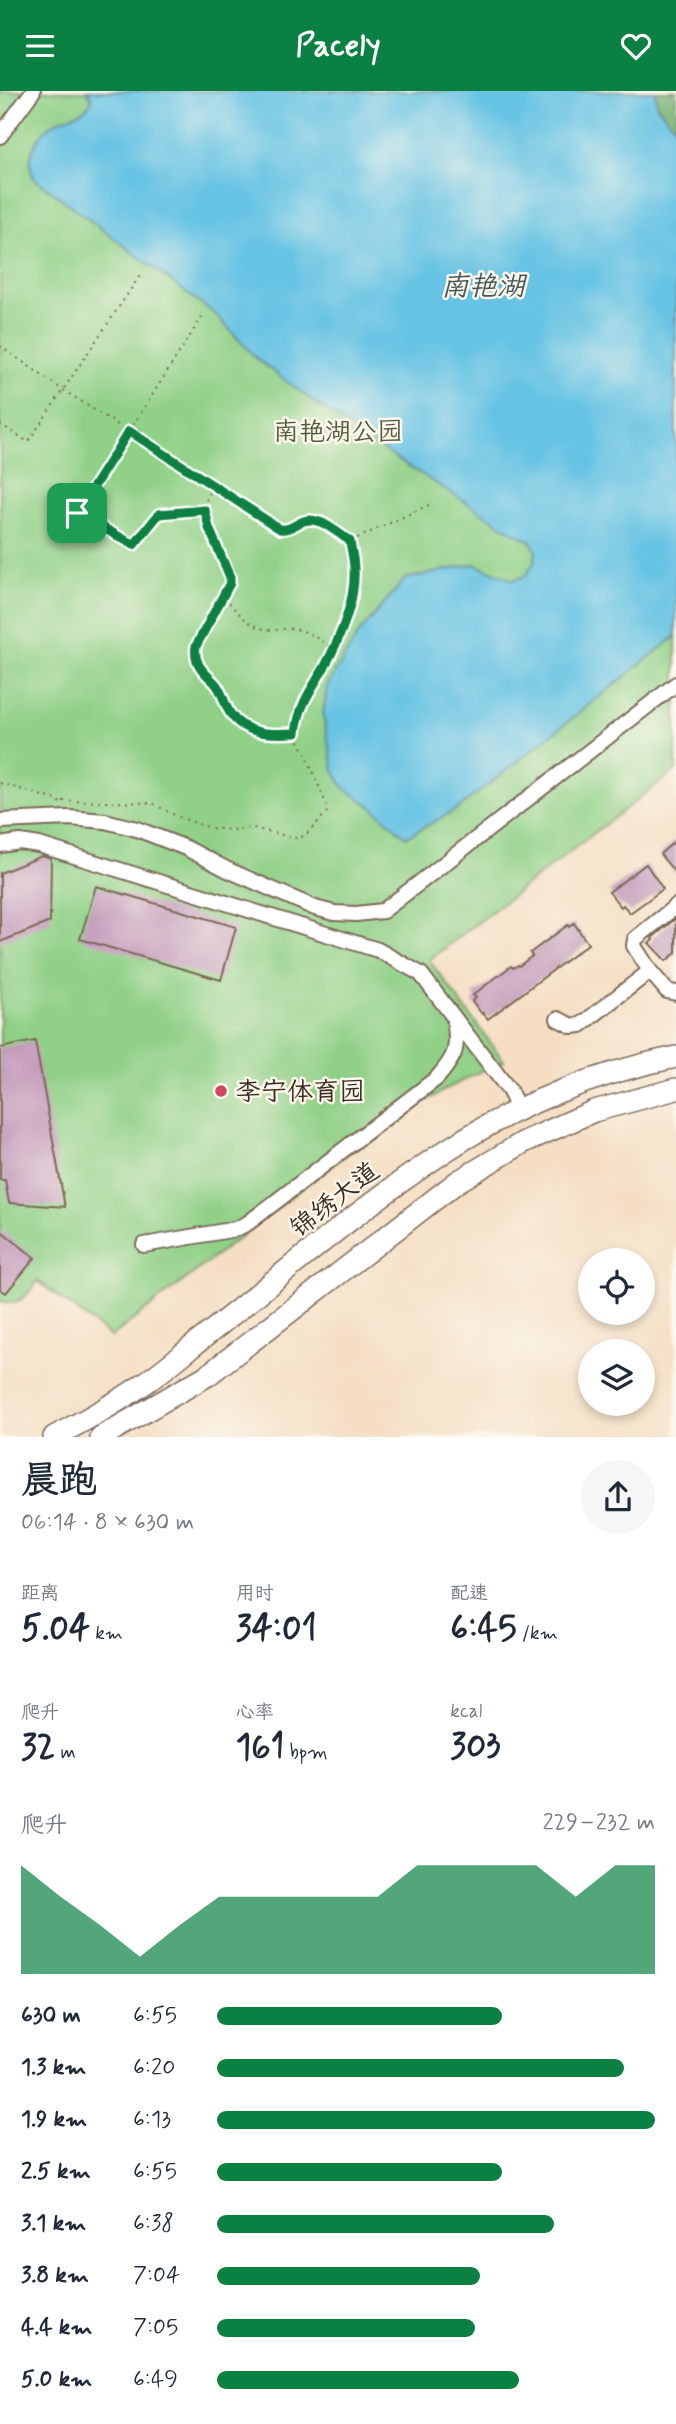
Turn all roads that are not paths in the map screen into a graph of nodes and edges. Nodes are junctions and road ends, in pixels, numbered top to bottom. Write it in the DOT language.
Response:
graph roads {
  1 [pos="33,91"];
  2 [pos="0,136"];
  3 [pos="676,684"];
  4 [pos="0,821"];
  5 [pos="0,845"];
  6 [pos="676,906"];
  7 [pos="650,971"];
  8 [pos="676,993"];
  9 [pos="453,1015"];
  10 [pos="558,1019"];
  11 [pos="676,1056"];
  12 [pos="676,1089"];
  13 [pos="519,1110"];
  14 [pos="144,1245"];
  15 [pos="54,1437"];
  16 [pos="101,1437"];
  1 -- 2 [label="lane"];
  3 -- 4 [label="lane"];
  5 -- 9 [label="lane"];
  6 -- 7 [label="lane"];
  7 -- 8 [label="lane"];
  7 -- 10 [label="lane"];
  9 -- 13 [label="lane"];
  9 -- 14 [label="lane"];
  11 -- 13 [label="highway, 锦绣大道"];
  12 -- 16 [label="highway"];
  13 -- 15 [label="highway, 锦绣大道"];
}
